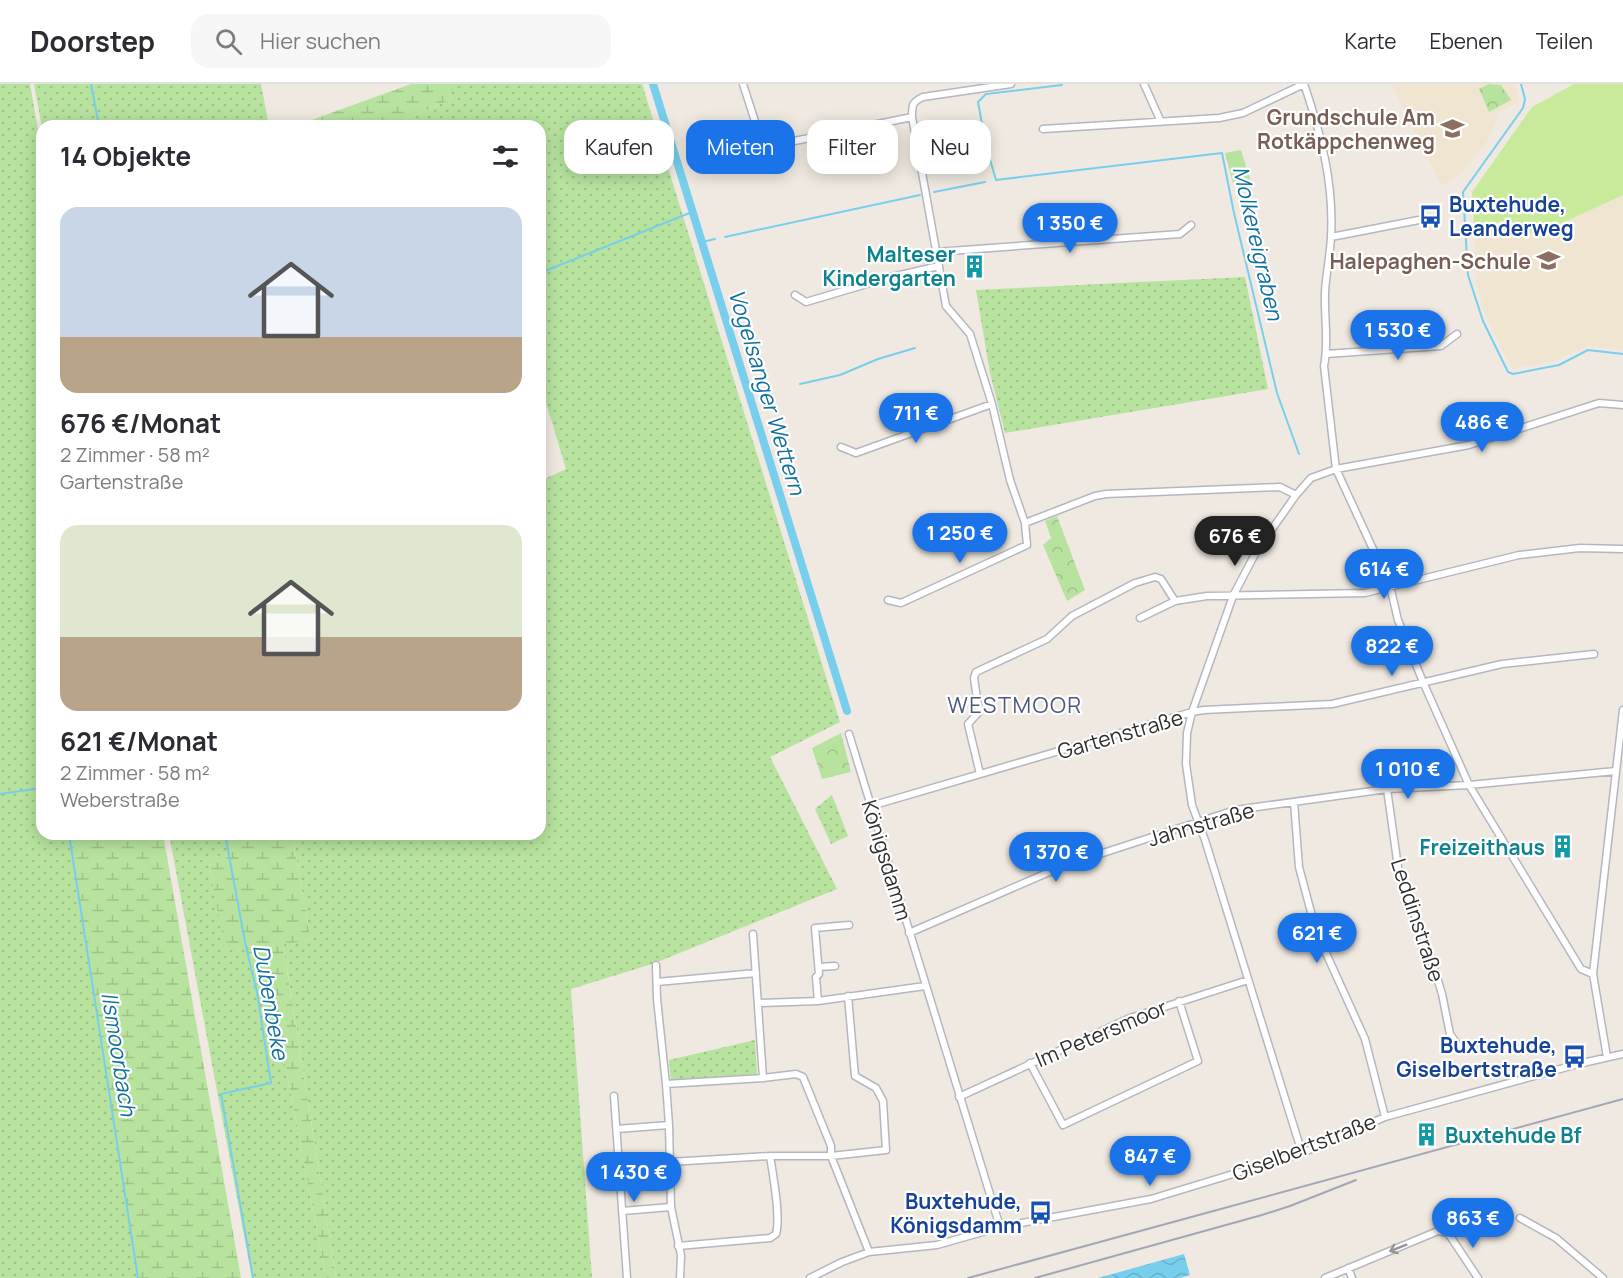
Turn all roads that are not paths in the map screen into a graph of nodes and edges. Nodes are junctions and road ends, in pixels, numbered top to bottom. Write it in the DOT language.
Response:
graph roads {
  1 [pos="743,84"];
  2 [pos="1011,84"];
  3 [pos="1144,84"];
  4 [pos="1304,84"];
  5 [pos="912,117"];
  6 [pos="1161,122"];
  7 [pos="1043,129"];
  8 [pos="1424,219"];
  9 [pos="1191,225"];
  10 [pos="1331,237"];
  11 [pos="936,252"];
  12 [pos="939,266"];
  13 [pos="795,296"];
  14 [pos="1457,334"];
  15 [pos="1326,354"];
  16 [pos="992,404"];
  17 [pos="1623,405"];
  18 [pos="841,447"];
  19 [pos="1336,469"];
  20 [pos="1296,495"];
  21 [pos="1025,523"];
  22 [pos="1623,549"];
  23 [pos="1390,586"];
  24 [pos="1233,596"];
  25 [pos="888,600"];
  26 [pos="1175,601"];
  27 [pos="1140,618"];
  28 [pos="1594,654"];
  29 [pos="1423,682"];
  30 [pos="1623,710"];
  31 [pos="1192,712"];
  32 [pos="849,734"];
  33 [pos="1616,771"];
  34 [pos="980,774"];
  35 [pos="1469,785"];
  36 [pos="1387,789"];
  37 [pos="1614,790"];
  38 [pos="1623,793"];
  39 [pos="1294,802"];
  40 [pos="871,806"];
  41 [pos="1198,823"];
  42 [pos="849,925"];
  43 [pos="909,933"];
  44 [pos="753,934"];
  45 [pos="656,964"];
  46 [pos="835,966"];
  47 [pos="819,967"];
  48 [pos="756,973"];
  49 [pos="1593,974"];
  50 [pos="1248,980"];
  51 [pos="657,982"];
  52 [pos="925,986"];
  53 [pos="848,996"];
  54 [pos="818,1001"];
  55 [pos="1179,1001"];
  56 [pos="759,1003"];
  57 [pos="1460,1048"];
  58 [pos="1623,1054"];
  59 [pos="1607,1057"];
  60 [pos="1030,1063"];
  61 [pos="763,1078"];
  62 [pos="666,1084"];
  63 [pos="614,1096"];
  64 [pos="959,1097"];
  65 [pos="1385,1117"];
  66 [pos="669,1125"];
  67 [pos="617,1129"];
  68 [pos="1302,1153"];
  69 [pos="770,1156"];
  70 [pos="831,1156"];
  71 [pos="670,1162"];
  72 [pos="671,1207"];
  73 [pos="622,1211"];
  74 [pos="1520,1218"];
  75 [pos="1000,1227"];
  76 [pos="678,1246"];
  77 [pos="869,1252"];
  78 [pos="1348,1268"];
  79 [pos="627,1278"];
  80 [pos="680,1278"];
  81 [pos="810,1278"];
  82 [pos="1325,1278"];
  83 [pos="1352,1278"];
  84 [pos="1478,1278"];
  85 [pos="1603,1278"];
  1 -- 5 [label="street"];
  2 -- 5 [label="street"];
  3 -- 6 [label="street"];
  4 -- 6 [label="street"];
  4 -- 10 [label="street"];
  5 -- 11 [label="street"];
  6 -- 7 [label="street"];
  8 -- 10 [label="street"];
  9 -- 11 [label="street"];
  10 -- 15 [label="street"];
  11 -- 12 [label="street"];
  12 -- 13 [label="street"];
  12 -- 16 [label="street"];
  14 -- 15 [label="street"];
  15 -- 19 [label="street"];
  16 -- 18 [label="street"];
  16 -- 21 [label="street"];
  17 -- 19 [label="street, Gartenstraße"];
  19 -- 20 [label="street, Gartenstraße"];
  19 -- 23 [label="street"];
  20 -- 21 [label="street"];
  20 -- 24 [label="street, Gartenstraße"];
  21 -- 25 [label="street"];
  22 -- 23 [label="street"];
  23 -- 24 [label="street"];
  23 -- 29 [label="street"];
  24 -- 26 [label="street"];
  24 -- 31 [label="street, Gartenstraße"];
  26 -- 27 [label="street"];
  26 -- 34 [label="street"];
  28 -- 29 [label="street"];
  29 -- 31 [label="street"];
  29 -- 35 [label="street"];
  30 -- 33 [label="street"];
  31 -- 34 [label="street, Gartenstraße"];
  31 -- 41 [label="street"];
  32 -- 40 [label="street, Königsdamm"];
  33 -- 35 [label="street, Jahnstraße"];
  33 -- 37 [label="street"];
  34 -- 40 [label="street, Gartenstraße"];
  35 -- 36 [label="street, Jahnstraße"];
  35 -- 49 [label="street"];
  36 -- 39 [label="street, Jahnstraße"];
  36 -- 57 [label="street, Leddinstraße"];
  37 -- 38 [label="street"];
  37 -- 49 [label="street"];
  39 -- 41 [label="street, Jahnstraße"];
  39 -- 65 [label="street"];
  40 -- 43 [label="street, Königsdamm"];
  41 -- 43 [label="street, Jahnstraße"];
  41 -- 50 [label="street"];
  42 -- 47 [label="street"];
  43 -- 52 [label="street, Königsdamm"];
  44 -- 48 [label="street"];
  45 -- 51 [label="street"];
  46 -- 47 [label="street"];
  47 -- 54 [label="street"];
  48 -- 51 [label="street"];
  48 -- 56 [label="street"];
  49 -- 59 [label="street"];
  50 -- 55 [label="street, Im Petersmoor"];
  50 -- 68 [label="street"];
  51 -- 62 [label="street"];
  52 -- 53 [label="street"];
  52 -- 64 [label="street, Königsdamm"];
  53 -- 54 [label="street"];
  53 -- 70 [label="street"];
  54 -- 56 [label="street"];
  55 -- 60 [label="street, Im Petersmoor"];
  55 -- 60 [label="street"];
  56 -- 61 [label="street"];
  58 -- 59 [label="street, Giselbertstraße"];
  59 -- 65 [label="street, Giselbertstraße"];
  60 -- 64 [label="street, Im Petersmoor"];
  61 -- 62 [label="street"];
  61 -- 70 [label="street"];
  62 -- 66 [label="street"];
  63 -- 67 [label="street"];
  64 -- 75 [label="street, Königsdamm"];
  65 -- 68 [label="street, Giselbertstraße"];
  66 -- 67 [label="street"];
  66 -- 71 [label="street"];
  67 -- 73 [label="street"];
  68 -- 75 [label="street, Giselbertstraße"];
  69 -- 70 [label="street"];
  69 -- 71 [label="street"];
  69 -- 76 [label="street"];
  70 -- 77 [label="street"];
  71 -- 72 [label="street"];
  72 -- 73 [label="street"];
  72 -- 76 [label="street"];
  73 -- 79 [label="street"];
  74 -- 85 [label="street"];
  75 -- 77 [label="street, Giselbertstraße"];
  76 -- 80 [label="street"];
  77 -- 81 [label="street, Giselbertstraße"];
  78 -- 82 [label="street"];
  78 -- 83 [label="street"];
  84 -- 78 [label="street, one-way"];
}
